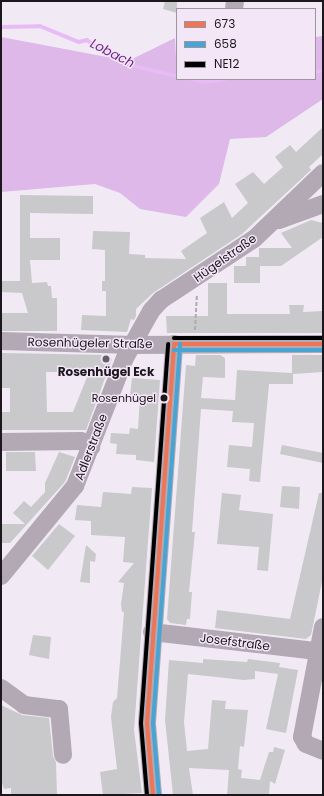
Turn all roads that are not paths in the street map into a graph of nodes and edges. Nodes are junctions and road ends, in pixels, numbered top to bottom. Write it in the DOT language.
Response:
graph roads {
  1 [pos="323,173"];
  2 [pos="323,204"];
  3 [pos="272,223"];
  4 [pos="1,341"];
  5 [pos="174,344"];
  6 [pos="323,344"];
  7 [pos="133,345"];
  8 [pos="1,442"];
  9 [pos="91,447"];
  10 [pos="7,558"];
  11 [pos="1,576"];
  12 [pos="323,627"];
  13 [pos="152,632"];
  14 [pos="317,651"];
  15 [pos="1,688"];
  16 [pos="323,751"];
  17 [pos="63,755"];
  18 [pos="153,795"];
  1 -- 3 [label="street, Hügelstraße"];
  2 -- 3 [label="street"];
  3 -- 7 [label="street, Hügelstraße"];
  4 -- 7 [label="street, Rosenhügeler Straße"];
  5 -- 6 [label="street, Rosenhügeler Straße"];
  5 -- 7 [label="street, Rosenhügeler Straße"];
  5 -- 13 [label="street"];
  7 -- 9 [label="street, Adlerstraße"];
  8 -- 9 [label="street"];
  9 -- 10 [label="street, Adlerstraße"];
  10 -- 11 [label="street, Adlerstraße"];
  12 -- 14 [label="street"];
  13 -- 14 [label="street, Josefstraße"];
  13 -- 18 [label="street"];
  14 -- 16 [label="street"];
  15 -- 17 [label="street"];
}
